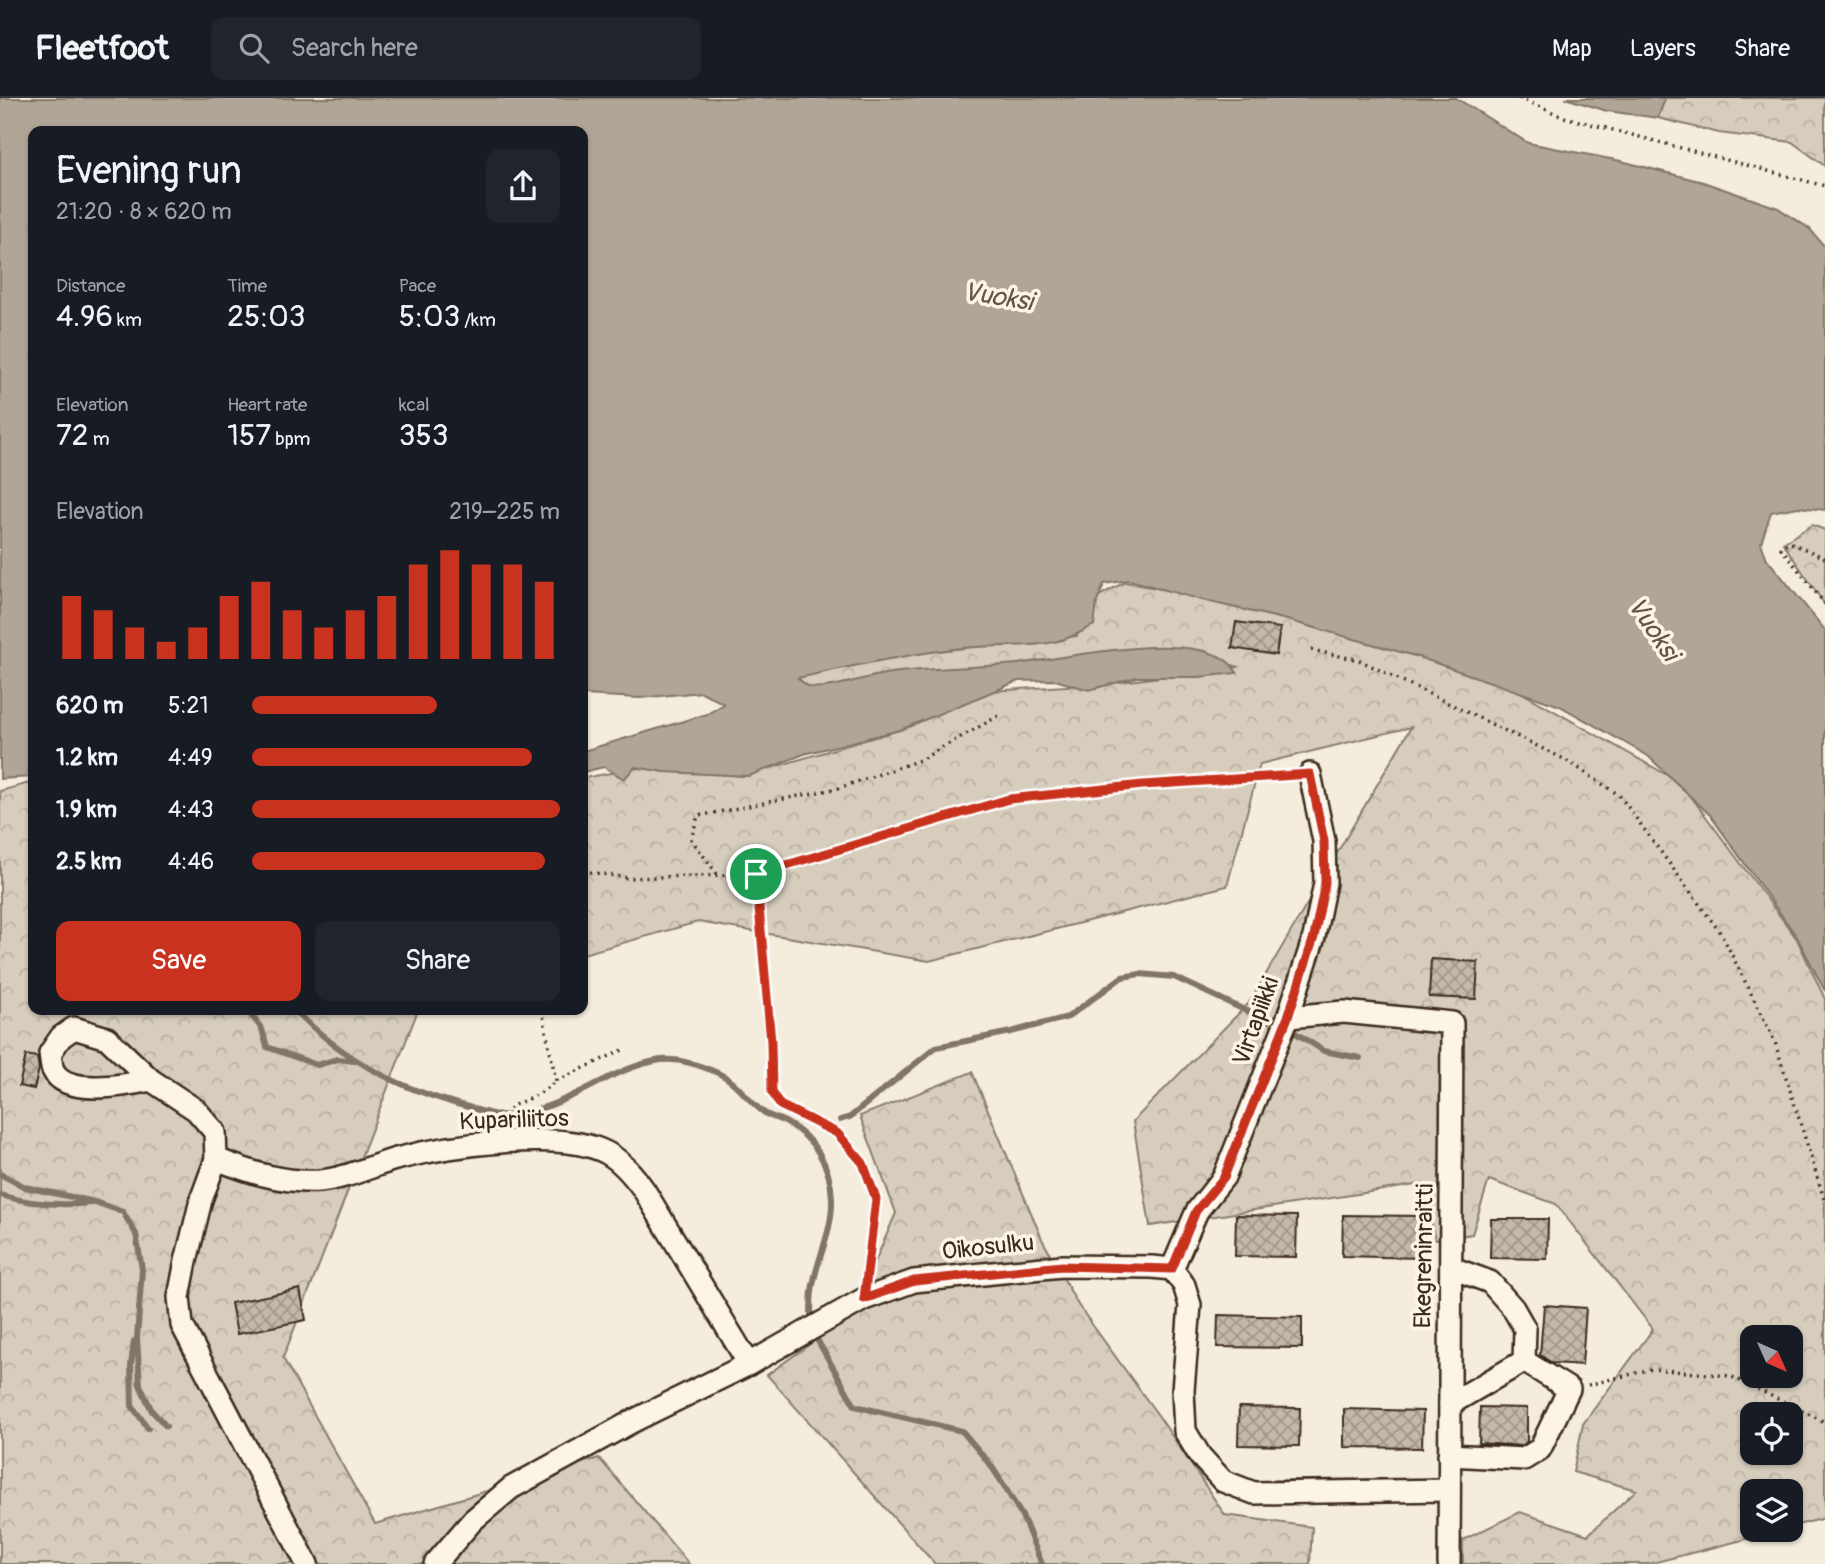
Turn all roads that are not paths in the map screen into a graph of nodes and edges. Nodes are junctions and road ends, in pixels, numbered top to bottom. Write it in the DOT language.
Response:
graph roads {
  1 [pos="1310,774"];
  2 [pos="1288,1017"];
  3 [pos="151,1080"];
  4 [pos="215,1159"];
  5 [pos="1452,1268"];
  6 [pos="1172,1269"];
  7 [pos="1524,1361"];
  8 [pos="749,1364"];
  9 [pos="1450,1404"];
  10 [pos="1448,1455"];
  11 [pos="1448,1490"];
  12 [pos="438,1563"];
  13 [pos="307,1564"];
  14 [pos="1449,1564"];
  1 -- 2 [label="street, Virtapiikki"];
  2 -- 5 [label="street, Ekegreninraitti"];
  2 -- 6 [label="street, Virtapiikki"];
  3 -- 4 [label="street"];
  4 -- 8 [label="street, Kupariliitos"];
  4 -- 13 [label="street"];
  5 -- 7 [label="street"];
  5 -- 9 [label="street, Ekegreninraitti"];
  6 -- 8 [label="street, Oikosulku"];
  6 -- 11 [label="street"];
  7 -- 9 [label="street"];
  7 -- 10 [label="street"];
  8 -- 12 [label="street, Oikosulku"];
  9 -- 10 [label="street, Ekegreninraitti"];
  10 -- 11 [label="street, Ekegreninraitti"];
  11 -- 14 [label="street, Ekegreninraitti"];
}
